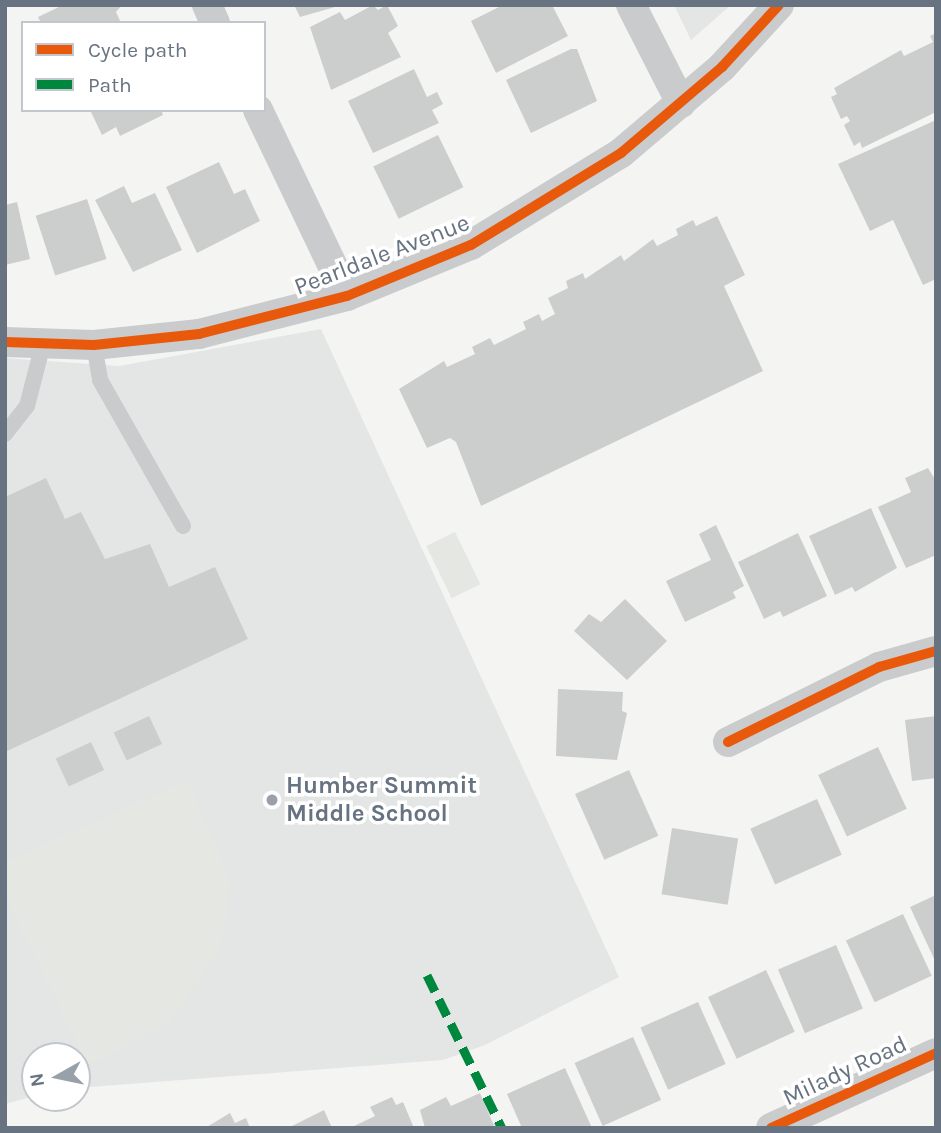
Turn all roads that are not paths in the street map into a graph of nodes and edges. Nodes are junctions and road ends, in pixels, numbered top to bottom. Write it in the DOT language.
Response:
graph roads {
  1 [pos="207,5"];
  2 [pos="631,5"];
  3 [pos="779,5"];
  4 [pos="214,21"];
  5 [pos="681,103"];
  6 [pos="259,112"];
  7 [pos="347,296"];
  8 [pos="5,342"];
  9 [pos="43,344"];
  10 [pos="94,345"];
  11 [pos="5,434"];
  12 [pos="183,526"];
  13 [pos="936,651"];
  14 [pos="729,742"];
  15 [pos="936,1053"];
  16 [pos="771,1128"];
  1 -- 4 [label="street"];
  2 -- 5 [label="street"];
  3 -- 5 [label="street, Pearldale Avenue"];
  5 -- 7 [label="street, Pearldale Avenue"];
  6 -- 7 [label="street"];
  7 -- 10 [label="street, Pearldale Avenue"];
  8 -- 9 [label="street, Pearldale Avenue"];
  9 -- 10 [label="street, Pearldale Avenue"];
  9 -- 11 [label="lane"];
  10 -- 12 [label="lane"];
  13 -- 14 [label="street"];
  15 -- 16 [label="street, Milady Road"];
}
